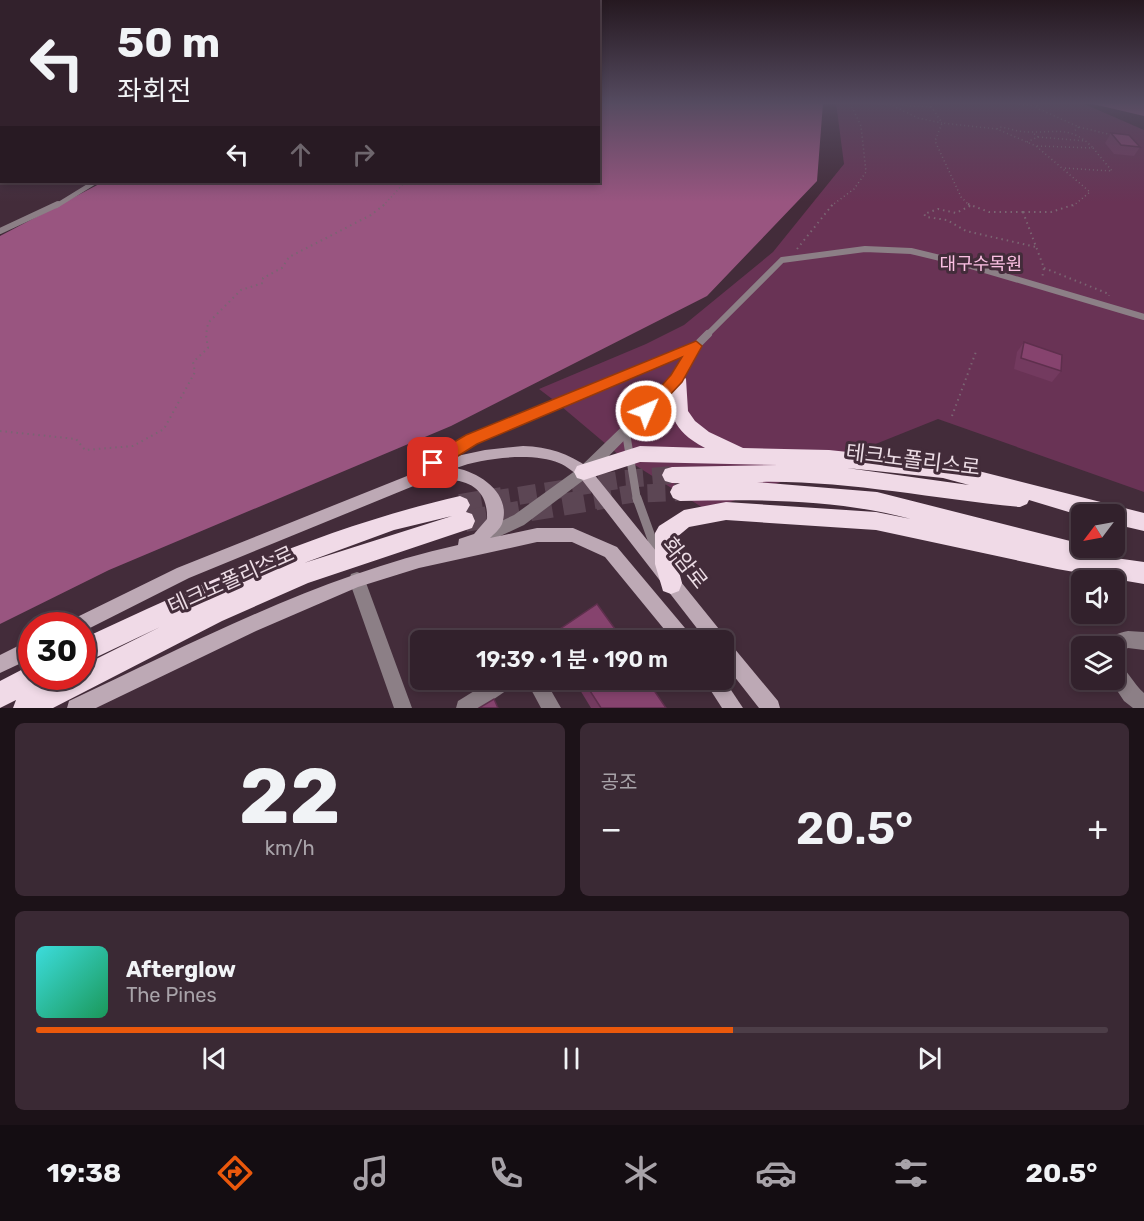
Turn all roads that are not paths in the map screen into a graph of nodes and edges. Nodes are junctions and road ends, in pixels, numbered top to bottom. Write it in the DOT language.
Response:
graph roads {
  1 [pos="92,183"];
  2 [pos="0,231"];
  3 [pos="1144,317"];
  4 [pos="696,346"];
  5 [pos="676,379"];
  6 [pos="626,433"];
  7 [pos="627,456"];
  8 [pos="744,456"];
  9 [pos="584,472"];
  10 [pos="394,486"];
  11 [pos="1068,502"];
  12 [pos="468,522"];
  13 [pos="1144,522"];
  14 [pos="419,561"];
  15 [pos="1144,572"];
  16 [pos="357,580"];
  17 [pos="671,583"];
  18 [pos="96,616"];
  19 [pos="676,630"];
  20 [pos="709,630"];
  21 [pos="1125,640"];
  22 [pos="1144,641"];
  23 [pos="96,645"];
  24 [pos="18,655"];
  25 [pos="734,662"];
  26 [pos="0,664"];
  27 [pos="18,686"];
  28 [pos="1125,686"];
  29 [pos="492,690"];
  30 [pos="541,690"];
  31 [pos="720,690"];
  32 [pos="0,695"];
  33 [pos="1144,705"];
  34 [pos="26,708"];
  35 [pos="76,708"];
  36 [pos="403,708"];
  37 [pos="465,708"];
  38 [pos="552,708"];
  39 [pos="734,708"];
  40 [pos="771,708"];
  1 -- 2 [label="lane"];
  3 -- 4 [label="lane"];
  4 -- 5 [label="street"];
  4 -- 10 [label="lane"];
  5 -- 6 [label="street"];
  5 -- 8 [label="highway"];
  6 -- 7 [label="lane"];
  6 -- 9 [label="street"];
  7 -- 8 [label="highway"];
  7 -- 9 [label="highway"];
  7 -- 17 [label="lane"];
  8 -- 11 [label="highway"];
  9 -- 10 [label="main road"];
  9 -- 12 [label="street"];
  9 -- 17 [label="main road, 화암로"];
  10 -- 12 [label="main road"];
  10 -- 18 [label="main road"];
  11 -- 13 [label="highway, 테크노폴리스로"];
  11 -- 15 [label="highway, 테크노폴리스로"];
  12 -- 14 [label="main road"];
  12 -- 23 [label="highway"];
  12 -- 34 [label="highway, 테크노폴리스로"];
  14 -- 16 [label="main road"];
  14 -- 19 [label="main road"];
  15 -- 17 [label="highway"];
  16 -- 35 [label="main road"];
  16 -- 36 [label="street"];
  17 -- 20 [label="main road, 화암로"];
  21 -- 22 [label="street"];
  24 -- 26 [label="main road"];
  25 -- 40 [label="main road"];
  27 -- 32 [label="highway"];
  28 -- 33 [label="street"];
  29 -- 37 [label="street"];
  30 -- 38 [label="street"];
  31 -- 39 [label="main road"];
}
